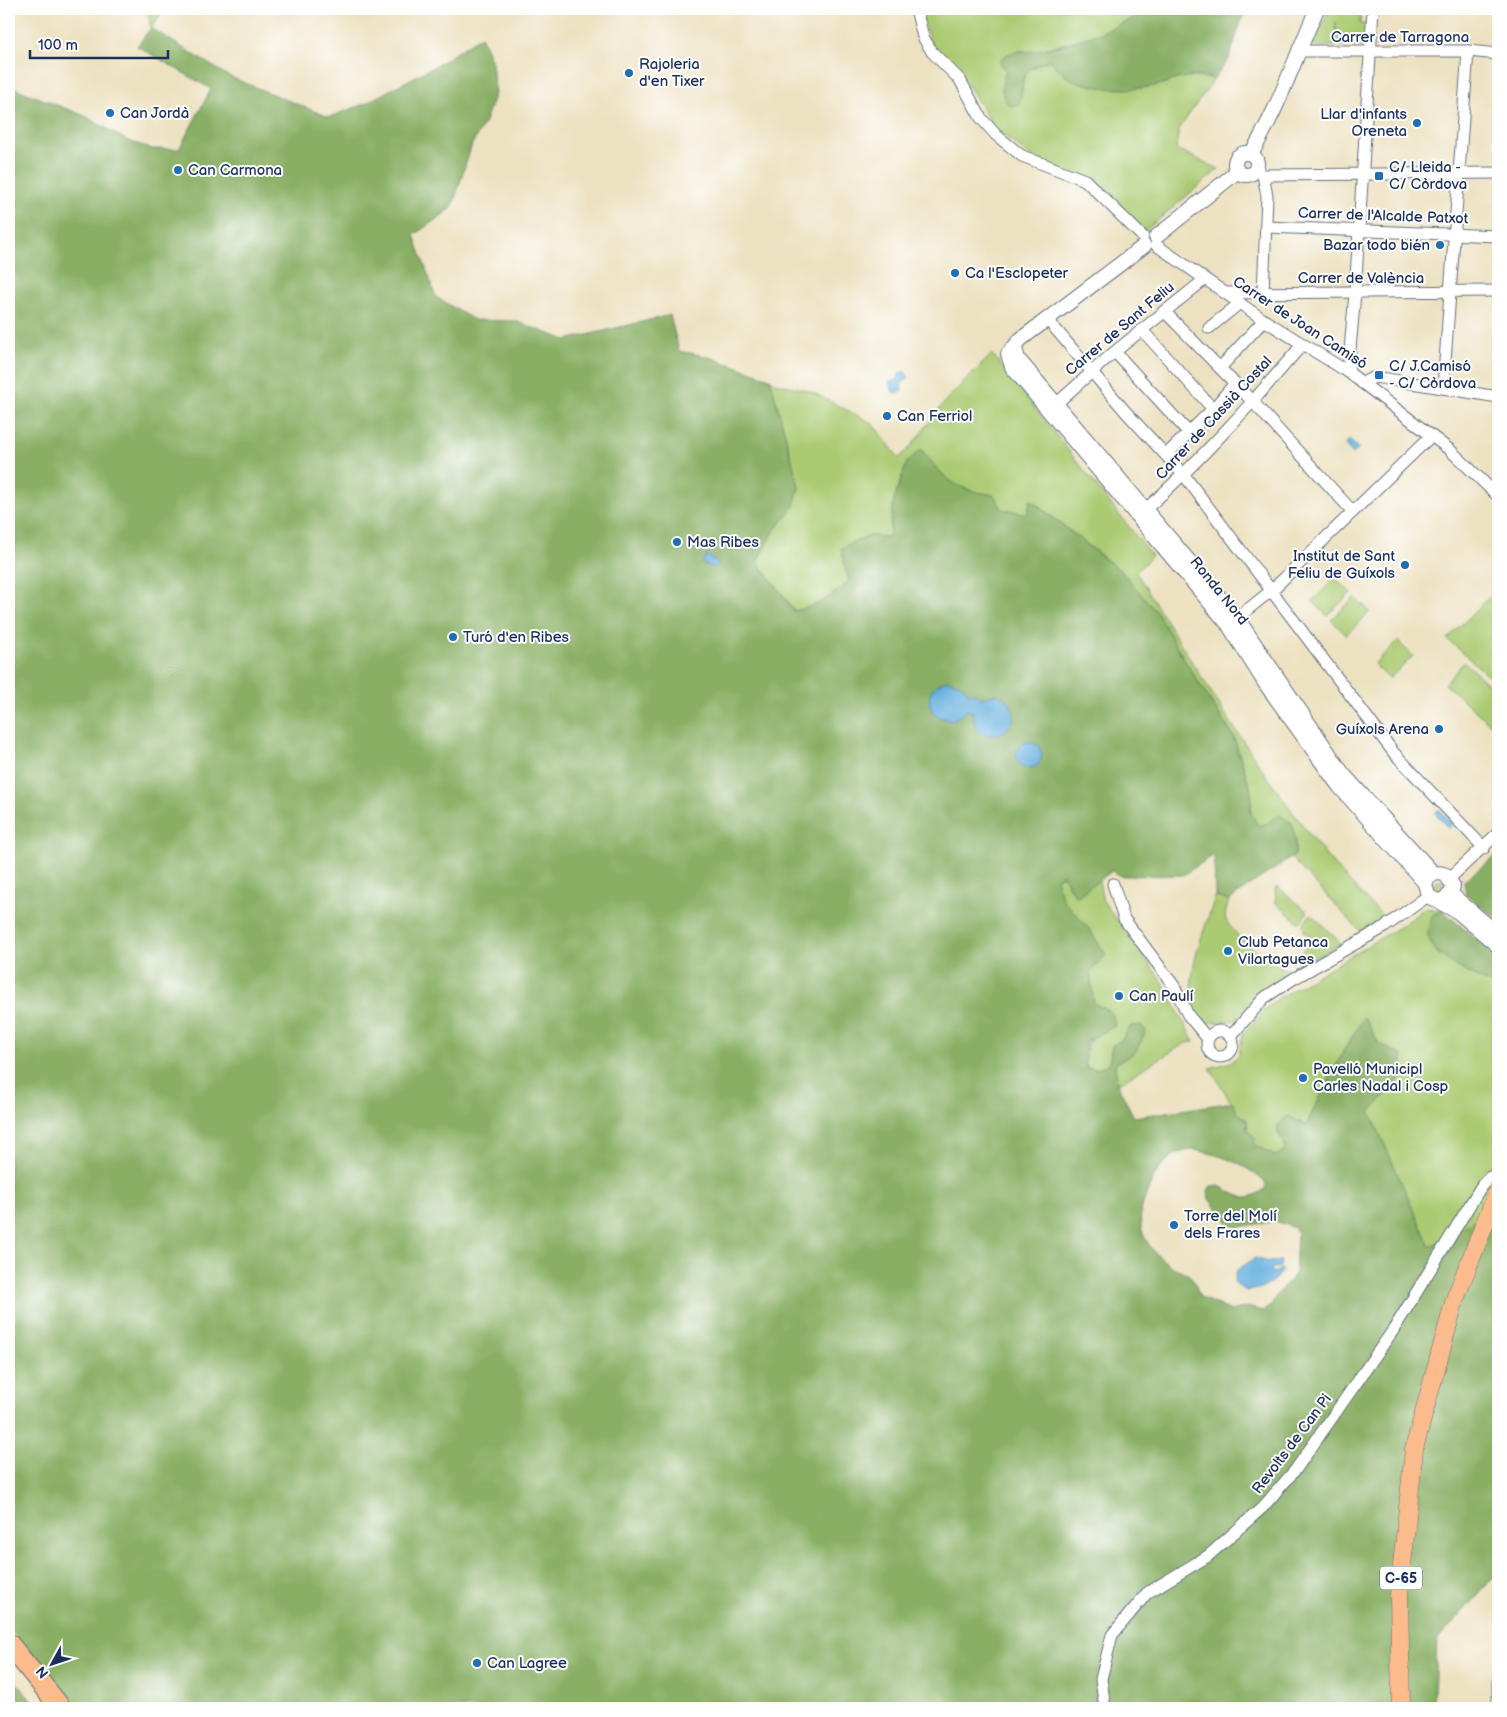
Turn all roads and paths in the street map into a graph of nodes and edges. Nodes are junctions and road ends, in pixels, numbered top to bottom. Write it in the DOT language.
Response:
graph roads {
  1 [pos="916,9"];
  2 [pos="1317,9"];
  3 [pos="1373,9"];
  4 [pos="1301,51"];
  5 [pos="1468,51"];
  6 [pos="1372,52"];
  7 [pos="1498,54"];
  8 [pos="1251,154"];
  9 [pos="1238,171"];
  10 [pos="1259,172"];
  11 [pos="1459,172"];
  12 [pos="1498,172"];
  13 [pos="1362,174"];
  14 [pos="1266,227"];
  15 [pos="1358,230"];
  16 [pos="1454,235"];
  17 [pos="1498,236"];
  18 [pos="1150,241"];
  19 [pos="1204,280"];
  20 [pos="1498,291"];
  21 [pos="1225,293"];
  22 [pos="1264,293"];
  23 [pos="1355,293"];
  24 [pos="1449,293"];
  25 [pos="1240,303"];
  26 [pos="1164,311"];
  27 [pos="1047,319"];
  28 [pos="1264,320"];
  29 [pos="1208,328"];
  30 [pos="1142,330"];
  31 [pos="1302,345"];
  32 [pos="1012,351"];
  33 [pos="1115,352"];
  34 [pos="1220,368"];
  35 [pos="1091,372"];
  36 [pos="1348,372"];
  37 [pos="1235,383"];
  38 [pos="1362,383"];
  39 [pos="1443,388"];
  40 [pos="1498,397"];
  41 [pos="1253,402"];
  42 [pos="1057,404"];
  43 [pos="1213,409"];
  44 [pos="1189,433"];
  45 [pos="1431,436"];
  46 [pos="1166,455"];
  47 [pos="1184,475"];
  48 [pos="1498,496"];
  49 [pos="1146,509"];
  50 [pos="1353,512"];
  51 [pos="1272,590"];
  52 [pos="1237,618"];
  53 [pos="1498,833"];
  54 [pos="1484,848"];
  55 [pos="1450,878"];
  56 [pos="1113,884"];
  57 [pos="1436,890"];
  58 [pos="1498,934"];
  59 [pos="1498,946"];
  60 [pos="1231,1036"];
  61 [pos="1208,1039"];
  62 [pos="1498,1178"];
  63 [pos="1498,1190"];
  64 [pos="9,1644"];
  65 [pos="9,1662"];
  66 [pos="1498,1683"];
  67 [pos="1498,1703"];
  68 [pos="46,1708"];
  69 [pos="62,1708"];
  70 [pos="1104,1708"];
  71 [pos="1401,1708"];
  1 -- 18 [label="street, Carrer de Joan Camisó"];
  2 -- 4 [label="street"];
  3 -- 6 [label="street"];
  4 -- 6 [label="street, Carrer de Tarragona"];
  4 -- 8 [label="street"];
  5 -- 6 [label="street, Carrer de Tarragona"];
  5 -- 7 [label="street, Carrer de Tarragona"];
  5 -- 11 [label="street"];
  6 -- 13 [label="street"];
  8 -- 9 [label="street"];
  8 -- 10 [label="street"];
  9 -- 10 [label="street"];
  9 -- 18 [label="street"];
  10 -- 13 [label="street"];
  10 -- 14 [label="street"];
  11 -- 12 [label="street"];
  11 -- 13 [label="street"];
  11 -- 16 [label="street"];
  13 -- 15 [label="street"];
  14 -- 15 [label="street, Carrer de l'Alcalde Patxot"];
  14 -- 22 [label="street"];
  15 -- 16 [label="street, Carrer de l'Alcalde Patxot"];
  15 -- 23 [label="street"];
  16 -- 17 [label="street, Carrer de l'Alcalde Patxot"];
  16 -- 24 [label="street"];
  18 -- 19 [label="street, Carrer de Joan Camisó"];
  18 -- 27 [label="street"];
  19 -- 21 [label="street, Carrer de Joan Camisó"];
  19 -- 26 [label="street, Carrer de Sant Feliu"];
  20 -- 24 [label="street, Carrer de València"];
  21 -- 22 [label="street, Carrer de València"];
  21 -- 25 [label="street, Carrer de Joan Camisó"];
  22 -- 23 [label="street, Carrer de València"];
  23 -- 24 [label="street, Carrer de València"];
  23 -- 36 [label="street"];
  24 -- 39 [label="street"];
  25 -- 28 [label="street, Carrer de Joan Camisó"];
  25 -- 29 [label="street"];
  26 -- 30 [label="street, Carrer de Sant Feliu"];
  26 -- 34 [label="street"];
  27 -- 32 [label="street"];
  27 -- 35 [label="street"];
  28 -- 31 [label="street, Carrer de Joan Camisó"];
  28 -- 34 [label="street"];
  30 -- 33 [label="street, Carrer de Sant Feliu"];
  30 -- 43 [label="street"];
  31 -- 36 [label="street, Carrer de Joan Camisó"];
  31 -- 41 [label="street, Carrer de Cassià Costal"];
  32 -- 42 [label="street, Ronda Nord"];
  32 -- 57 [label="street, Ronda Nord"];
  33 -- 35 [label="street, Carrer de Sant Feliu"];
  33 -- 44 [label="street"];
  34 -- 37 [label="street"];
  35 -- 42 [label="street, Carrer de Sant Feliu"];
  35 -- 46 [label="street"];
  36 -- 38 [label="street, Carrer de Joan Camisó"];
  37 -- 41 [label="street"];
  37 -- 43 [label="street"];
  38 -- 39 [label="street, Carrer de Joan Camisó"];
  38 -- 45 [label="street"];
  39 -- 40 [label="street, Carrer de Joan Camisó"];
  41 -- 47 [label="street, Carrer de Cassià Costal"];
  41 -- 50 [label="street"];
  42 -- 49 [label="street, Ronda Nord"];
  43 -- 44 [label="street"];
  44 -- 46 [label="street"];
  45 -- 48 [label="street"];
  45 -- 50 [label="street"];
  46 -- 47 [label="street"];
  47 -- 49 [label="street, Carrer de Cassià Costal"];
  47 -- 51 [label="street"];
  49 -- 52 [label="street, Ronda Nord"];
  50 -- 51 [label="street"];
  51 -- 52 [label="street"];
  51 -- 54 [label="street"];
  52 -- 57 [label="street, Ronda Nord"];
  53 -- 54 [label="street"];
  54 -- 55 [label="street"];
  55 -- 57 [label="street"];
  56 -- 61 [label="street"];
  57 -- 58 [label="street, Ronda Nord"];
  57 -- 59 [label="street, Ronda Nord"];
  57 -- 60 [label="street"];
  60 -- 61 [label="street"];
  60 -- 61 [label="street"];
  62 -- 70 [label="street, Revolts de Can Pi"];
  63 -- 71 [label="main road, C-65"];
  64 -- 69 [label="highway"];
  65 -- 68 [label="highway"];
  66 -- 67 [label="street"];
}
